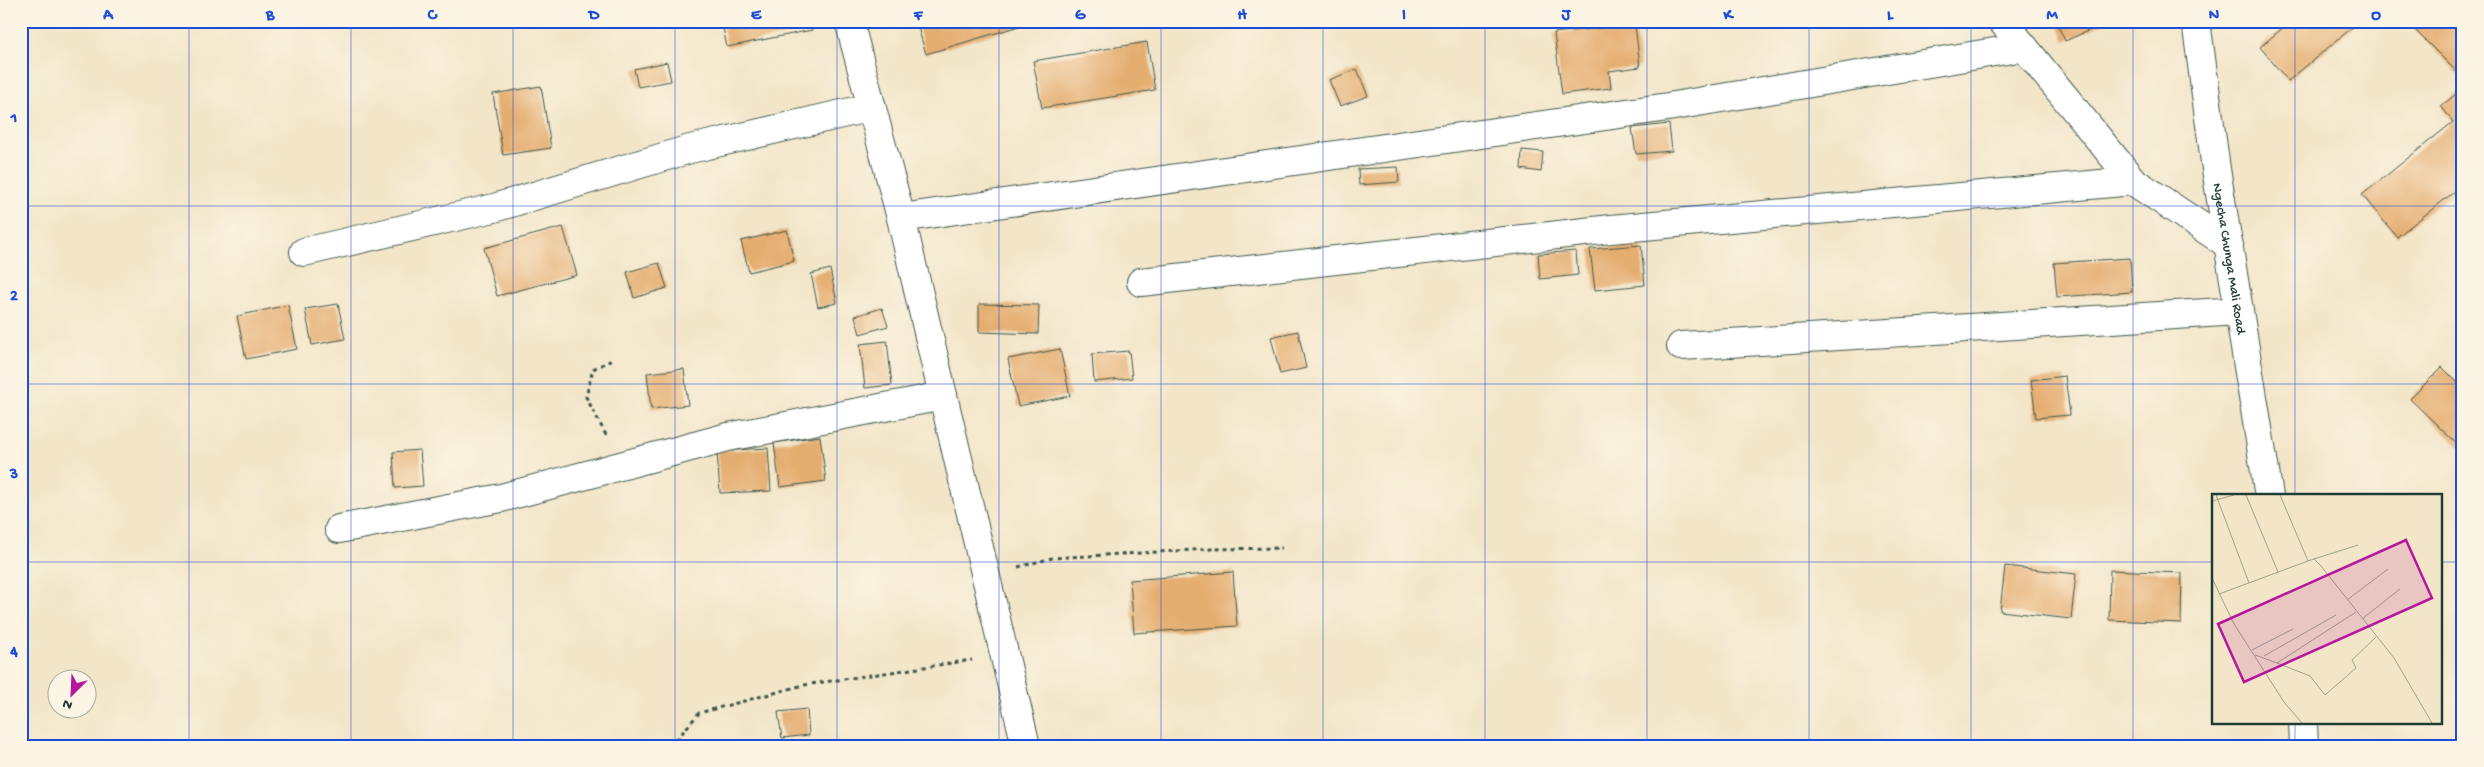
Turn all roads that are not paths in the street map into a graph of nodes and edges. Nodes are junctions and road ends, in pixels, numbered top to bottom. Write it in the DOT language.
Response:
graph roads {
  1 [pos="849,21"];
  2 [pos="2002,21"];
  3 [pos="2196,21"];
  4 [pos="2024,47"];
  5 [pos="872,107"];
  6 [pos="2133,182"];
  7 [pos="901,218"];
  8 [pos="2229,245"];
  9 [pos="304,252"];
  10 [pos="1141,282"];
  11 [pos="2239,311"];
  12 [pos="1681,346"];
  13 [pos="943,396"];
  14 [pos="2269,494"];
  15 [pos="339,529"];
  16 [pos="2303,724"];
  17 [pos="1026,746"];
  18 [pos="2304,746"];
  1 -- 5 [label="street"];
  2 -- 4 [label="street"];
  3 -- 8 [label="street, Ngecha Chunga Mali Road"];
  4 -- 6 [label="street"];
  4 -- 7 [label="street"];
  5 -- 7 [label="street"];
  5 -- 9 [label="street"];
  6 -- 8 [label="street"];
  6 -- 10 [label="street"];
  7 -- 13 [label="street"];
  8 -- 11 [label="street, Ngecha Chunga Mali Road"];
  11 -- 12 [label="street"];
  11 -- 14 [label="street, Ngecha Chunga Mali Road"];
  13 -- 15 [label="street"];
  13 -- 17 [label="street"];
  16 -- 18 [label="street"];
}
